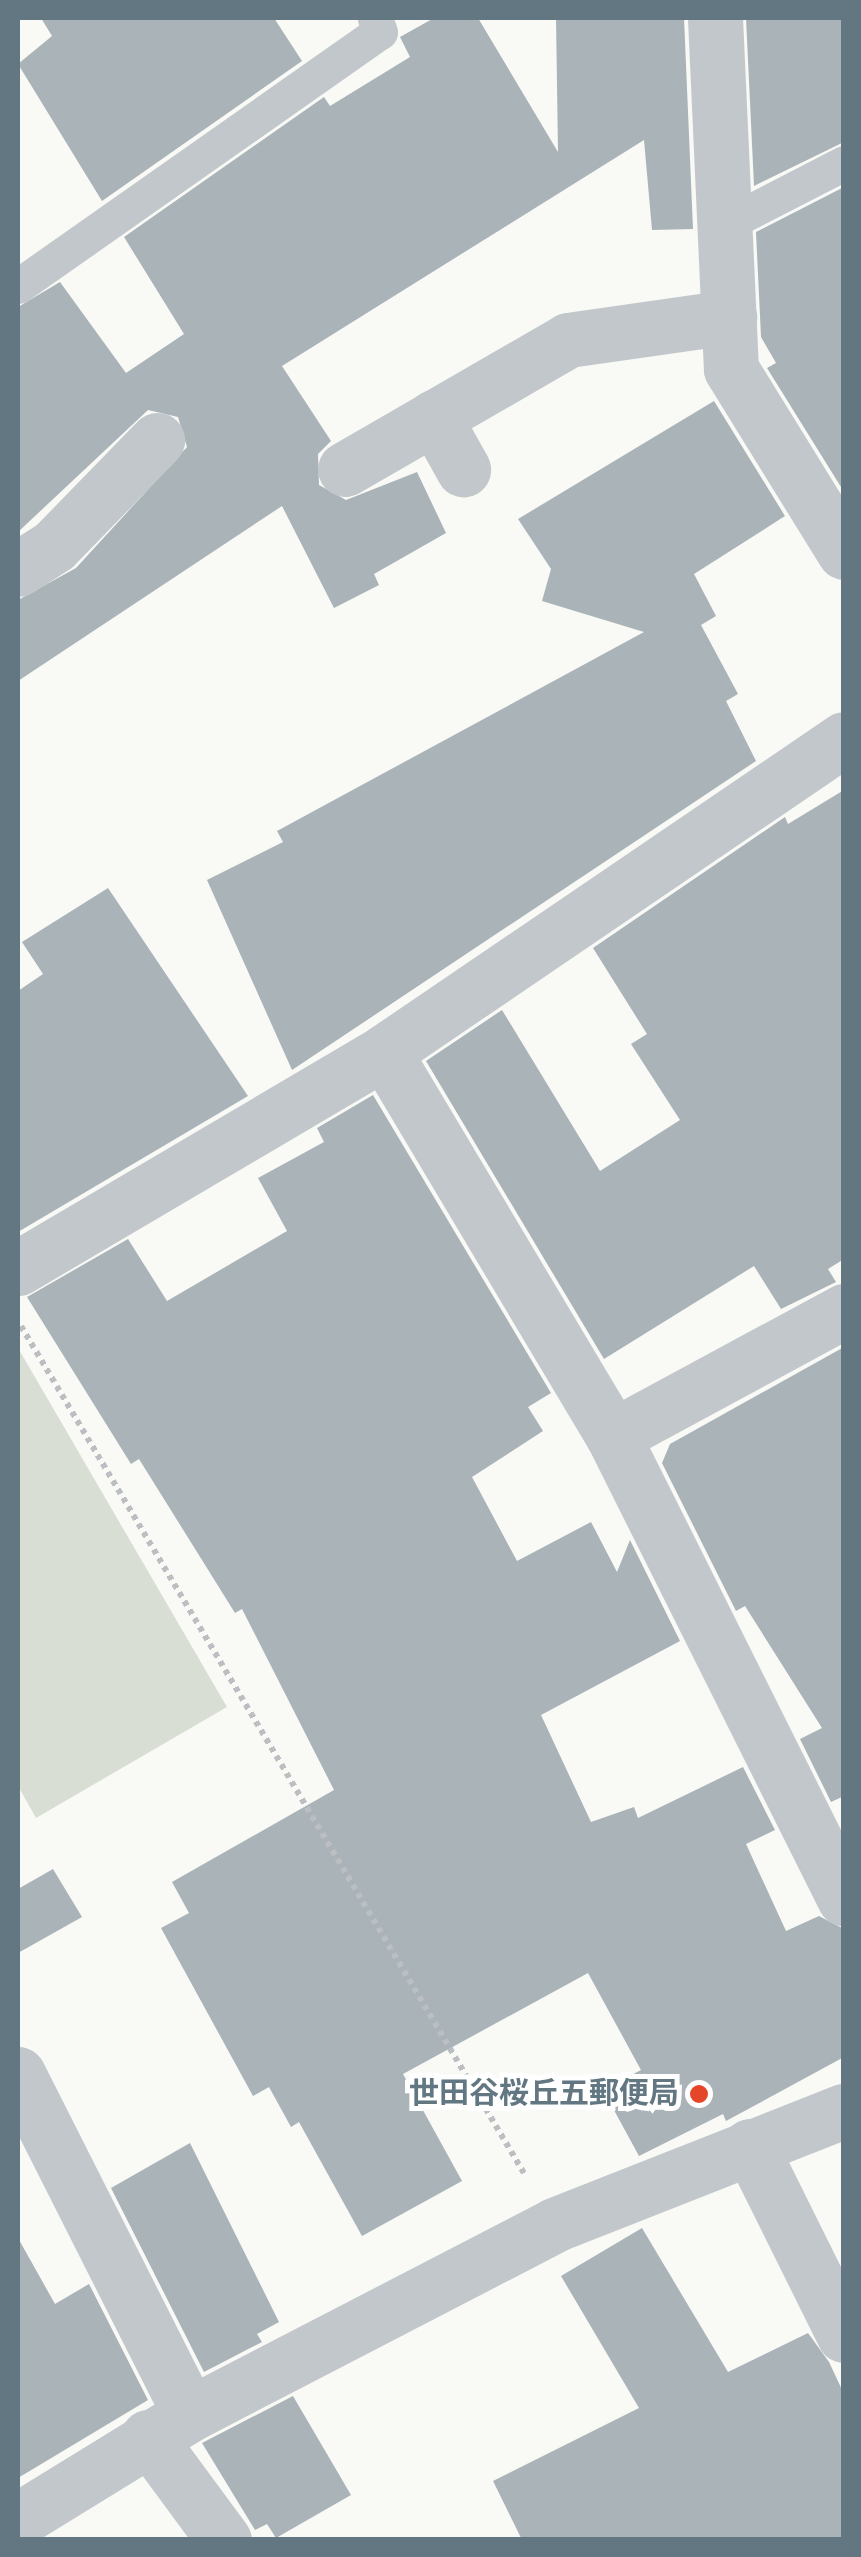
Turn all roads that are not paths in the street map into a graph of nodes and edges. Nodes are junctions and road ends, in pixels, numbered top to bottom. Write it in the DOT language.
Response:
graph roads {
  1 [pos="375,18"];
  2 [pos="715,18"];
  3 [pos="844,163"];
  4 [pos="724,225"];
  5 [pos="18,286"];
  6 [pos="729,317"];
  7 [pos="434,417"];
  8 [pos="157,440"];
  9 [pos="344,468"];
  10 [pos="463,469"];
  11 [pos="835,521"];
  12 [pos="18,569"];
  13 [pos="844,739"];
  14 [pos="384,1052"];
  15 [pos="18,1268"];
  16 [pos="844,1311"];
  17 [pos="613,1436"];
  18 [pos="844,1898"];
  19 [pos="18,2074"];
  20 [pos="844,2111"];
  21 [pos="750,2146"];
  22 [pos="844,2334"];
  23 [pos="169,2425"];
  24 [pos="18,2520"];
  25 [pos="224,2540"];
  1 -- 5 [label="lane"];
  2 -- 4 [label="street"];
  3 -- 4 [label="lane"];
  4 -- 6 [label="street"];
  6 -- 7 [label="street"];
  6 -- 11 [label="street"];
  7 -- 9 [label="street"];
  7 -- 10 [label="street"];
  8 -- 12 [label="street"];
  13 -- 14 [label="street"];
  14 -- 15 [label="street"];
  14 -- 17 [label="street"];
  16 -- 17 [label="street"];
  17 -- 18 [label="street"];
  19 -- 23 [label="street"];
  20 -- 21 [label="street"];
  21 -- 22 [label="street"];
  21 -- 23 [label="street"];
  23 -- 24 [label="street"];
  23 -- 25 [label="street"];
}
